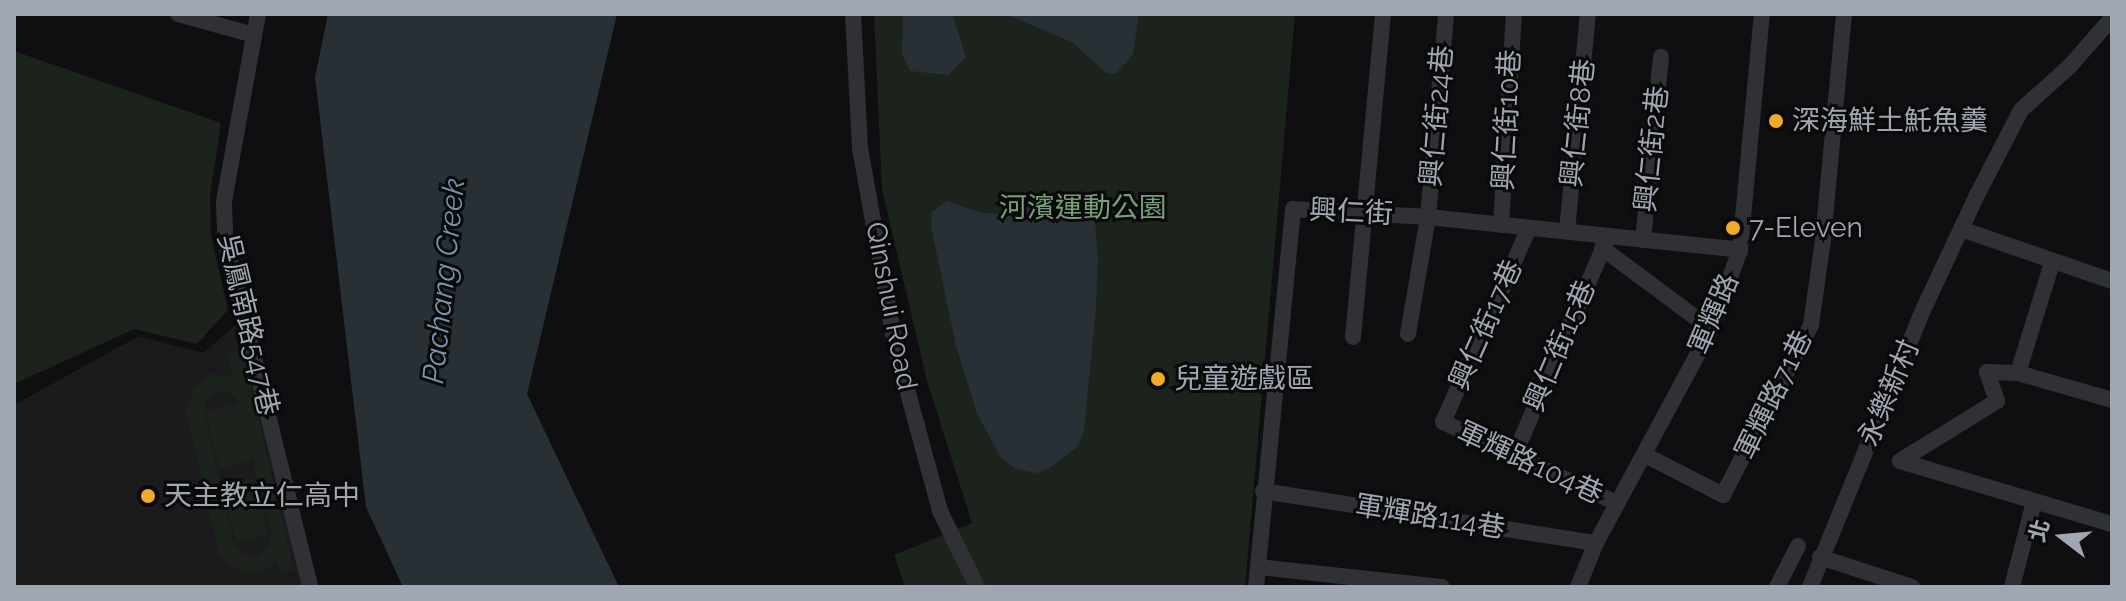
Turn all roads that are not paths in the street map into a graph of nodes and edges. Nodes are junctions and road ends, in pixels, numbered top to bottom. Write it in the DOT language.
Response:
graph roads {
  1 [pos="178,14"];
  2 [pos="258,14"];
  3 [pos="853,14"];
  4 [pos="1383,14"];
  5 [pos="1446,14"];
  6 [pos="1514,14"];
  7 [pos="1588,14"];
  8 [pos="1762,14"];
  9 [pos="1844,14"];
  10 [pos="2112,18"];
  11 [pos="254,35"];
  12 [pos="1661,57"];
  13 [pos="1365,212"];
  14 [pos="1428,217"];
  15 [pos="1501,225"];
  16 [pos="1529,228"];
  17 [pos="1961,229"];
  18 [pos="1567,231"];
  19 [pos="1643,240"];
  20 [pos="1605,242"];
  21 [pos="1740,250"];
  22 [pos="2052,263"];
  23 [pos="2112,281"];
  24 [pos="1711,329"];
  25 [pos="1408,334"];
  26 [pos="1353,337"];
  27 [pos="2018,373"];
  28 [pos="2112,400"];
  29 [pos="1443,422"];
  30 [pos="1645,455"];
  31 [pos="1514,456"];
  32 [pos="1263,491"];
  33 [pos="2034,502"];
  34 [pos="1617,503"];
  35 [pos="2112,524"];
  36 [pos="1596,543"];
  37 [pos="1798,546"];
  38 [pos="1820,557"];
  39 [pos="1258,567"];
  40 [pos="310,587"];
  41 [pos="977,587"];
  42 [pos="1256,587"];
  43 [pos="1442,587"];
  44 [pos="1578,587"];
  45 [pos="1777,587"];
  46 [pos="1810,587"];
  47 [pos="1912,587"];
  48 [pos="2012,587"];
  1 -- 11 [label="street"];
  2 -- 11 [label="street, 吳鳳南路547巷"];
  3 -- 41 [label="street, Qinshui Road"];
  4 -- 13 [label="street"];
  5 -- 14 [label="street, 興仁街24巷"];
  6 -- 15 [label="street, 興仁街10巷"];
  7 -- 18 [label="street, 興仁街8巷"];
  8 -- 21 [label="street, 軍輝路"];
  9 -- 30 [label="street, 軍輝路71巷"];
  10 -- 17 [label="street, 永樂新村"];
  11 -- 40 [label="street, 吳鳳南路547巷"];
  12 -- 19 [label="street, 興仁街2巷"];
  13 -- 14 [label="street, 興仁街"];
  13 -- 26 [label="street"];
  13 -- 32 [label="street, 興仁街"];
  14 -- 15 [label="street, 興仁街"];
  14 -- 25 [label="street, 興仁街24巷"];
  15 -- 16 [label="street, 興仁街"];
  16 -- 18 [label="street, 興仁街"];
  16 -- 29 [label="street, 興仁街17巷"];
  17 -- 22 [label="street"];
  17 -- 38 [label="street, 永樂新村"];
  18 -- 20 [label="street, 興仁街"];
  19 -- 20 [label="street, 興仁街"];
  19 -- 21 [label="street, 興仁街"];
  20 -- 24 [label="street"];
  20 -- 31 [label="street, 興仁街15巷"];
  21 -- 24 [label="street, 軍輝路"];
  22 -- 23 [label="street"];
  22 -- 27 [label="street"];
  24 -- 30 [label="street, 軍輝路"];
  27 -- 28 [label="street"];
  27 -- 33 [label="street, 永樂新村"];
  29 -- 31 [label="street, 軍輝路104巷"];
  30 -- 34 [label="street, 軍輝路"];
  31 -- 34 [label="street, 軍輝路104巷"];
  32 -- 36 [label="street, 軍輝路114巷"];
  32 -- 39 [label="street, 興仁街"];
  33 -- 35 [label="street, 永樂新村"];
  33 -- 48 [label="street"];
  34 -- 36 [label="street, 軍輝路"];
  36 -- 44 [label="street, 軍輝路"];
  37 -- 45 [label="street"];
  38 -- 46 [label="street, 永樂新村"];
  38 -- 47 [label="street"];
  39 -- 42 [label="street, 興仁街"];
  39 -- 43 [label="street"];
}
